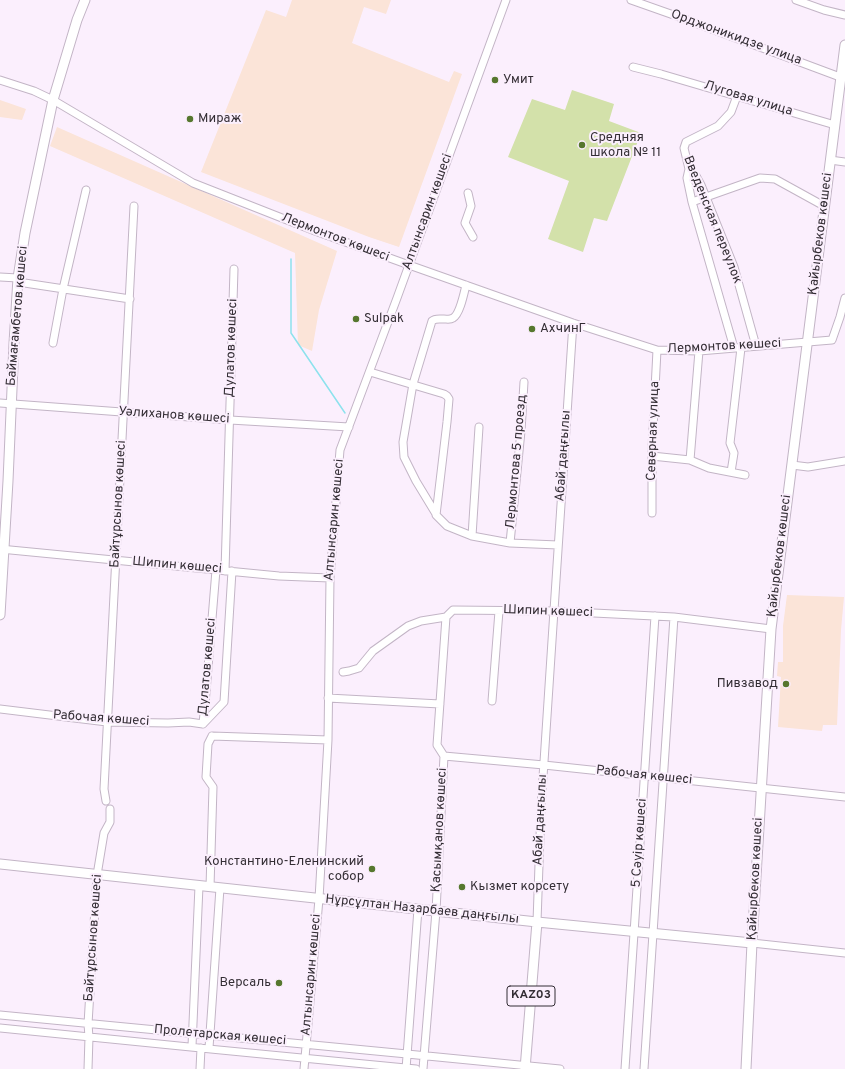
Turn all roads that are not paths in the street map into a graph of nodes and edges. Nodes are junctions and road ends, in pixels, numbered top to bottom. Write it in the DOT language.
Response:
graph roads {
  1 [pos="85,0"];
  2 [pos="506,0"];
  3 [pos="631,0"];
  4 [pos="796,0"];
  5 [pos="845,16"];
  6 [pos="845,45"];
  7 [pos="633,66"];
  8 [pos="840,77"];
  9 [pos="0,80"];
  10 [pos="737,96"];
  11 [pos="53,100"];
  12 [pos="835,125"];
  13 [pos="830,160"];
  14 [pos="845,162"];
  15 [pos="689,168"];
  16 [pos="86,190"];
  17 [pos="468,193"];
  18 [pos="706,198"];
  19 [pos="692,202"];
  20 [pos="134,206"];
  21 [pos="824,206"];
  22 [pos="473,237"];
  23 [pos="409,265"];
  24 [pos="234,269"];
  25 [pos="0,277"];
  26 [pos="18,280"];
  27 [pos="466,285"];
  28 [pos="63,288"];
  29 [pos="845,298"];
  30 [pos="130,299"];
  31 [pos="843,317"];
  32 [pos="573,324"];
  33 [pos="807,343"];
  34 [pos="52,344"];
  35 [pos="756,346"];
  36 [pos="737,348"];
  37 [pos="657,350"];
  38 [pos="699,351"];
  39 [pos="370,372"];
  40 [pos="524,382"];
  41 [pos="413,384"];
  42 [pos="0,403"];
  43 [pos="11,404"];
  44 [pos="124,412"];
  45 [pos="230,420"];
  46 [pos="349,427"];
  47 [pos="479,427"];
  48 [pos="652,456"];
  49 [pos="690,460"];
  50 [pos="845,461"];
  51 [pos="792,464"];
  52 [pos="731,472"];
  53 [pos="745,475"];
  54 [pos="652,513"];
  55 [pos="436,514"];
  56 [pos="472,536"];
  57 [pos="510,543"];
  58 [pos="558,545"];
  59 [pos="2,549"];
  60 [pos="116,560"];
  61 [pos="216,570"];
  62 [pos="228,571"];
  63 [pos="330,578"];
  64 [pos="499,610"];
  65 [pos="554,611"];
  66 [pos="0,615"];
  67 [pos="655,616"];
  68 [pos="446,617"];
  69 [pos="674,617"];
  70 [pos="771,629"];
  71 [pos="344,672"];
  72 [pos="328,698"];
  73 [pos="492,701"];
  74 [pos="440,704"];
  75 [pos="0,709"];
  76 [pos="107,722"];
  77 [pos="207,729"];
  78 [pos="328,740"];
  79 [pos="444,756"];
  80 [pos="544,764"];
  81 [pos="644,776"];
  82 [pos="663,778"];
  83 [pos="761,787"];
  84 [pos="845,797"];
  85 [pos="106,801"];
  86 [pos="110,809"];
  87 [pos="0,864"];
  88 [pos="97,875"];
  89 [pos="199,886"];
  90 [pos="210,887"];
  91 [pos="220,888"];
  92 [pos="319,899"];
  93 [pos="418,909"];
  94 [pos="436,911"];
  95 [pos="536,922"];
  96 [pos="634,932"];
  97 [pos="653,933"];
  98 [pos="752,944"];
  99 [pos="845,954"];
  100 [pos="0,1015"];
  101 [pos="88,1024"];
  102 [pos="0,1028"];
  103 [pos="192,1033"];
  104 [pos="210,1035"];
  105 [pos="89,1037"];
  106 [pos="306,1044"];
  107 [pos="192,1046"];
  108 [pos="201,1048"];
  109 [pos="209,1048"];
  110 [pos="407,1054"];
  111 [pos="424,1055"];
  112 [pos="305,1058"];
  113 [pos="525,1067"];
  114 [pos="406,1068"];
  115 [pos="88,1069"];
  116 [pos="200,1069"];
  117 [pos="304,1069"];
  118 [pos="416,1069"];
  119 [pos="423,1069"];
  120 [pos="560,1069"];
  121 [pos="625,1069"];
  122 [pos="644,1069"];
  123 [pos="746,1069"];
  1 -- 11 [label="main road, Баймағамбетов көшесі"];
  2 -- 23 [label="street, Алтынсарин көшесі"];
  3 -- 8 [label="street, Орджоникидзе улица"];
  4 -- 5 [label="street"];
  6 -- 8 [label="main road, Қайырбеков көшесі"];
  7 -- 10 [label="street, Луговая улица"];
  8 -- 12 [label="main road, Қайырбеков көшесі"];
  9 -- 11 [label="street, Лермонтов көшесі"];
  10 -- 12 [label="street, Луговая улица"];
  10 -- 15 [label="street, Введенская переулок"];
  11 -- 23 [label="street, Лермонтов көшесі"];
  11 -- 26 [label="main road, Баймағамбетов көшесі"];
  12 -- 13 [label="main road, Қайырбеков көшесі"];
  13 -- 14 [label="street"];
  13 -- 21 [label="main road, Қайырбеков көшесі"];
  15 -- 18 [label="street, Введенская переулок"];
  15 -- 19 [label="street"];
  16 -- 28 [label="street"];
  17 -- 22 [label="street"];
  18 -- 19 [label="street"];
  18 -- 21 [label="street"];
  18 -- 35 [label="street, Введенская переулок"];
  19 -- 36 [label="street"];
  20 -- 30 [label="street, Байтұрсынов көшесі"];
  21 -- 33 [label="main road, Қайырбеков көшесі"];
  23 -- 27 [label="street, Лермонтов көшесі"];
  23 -- 39 [label="street, Алтынсарин көшесі"];
  24 -- 45 [label="street, Дулатов көшесі"];
  25 -- 26 [label="street"];
  26 -- 28 [label="street"];
  26 -- 43 [label="main road, Баймағамбетов көшесі"];
  27 -- 32 [label="street, Лермонтов көшесі"];
  27 -- 41 [label="street"];
  28 -- 30 [label="street"];
  28 -- 34 [label="street"];
  29 -- 31 [label="street"];
  30 -- 44 [label="street, Байтұрсынов көшесі"];
  31 -- 33 [label="street, Лермонтов көшесі"];
  32 -- 37 [label="street, Лермонтов көшесі"];
  32 -- 58 [label="street, Абай даңғылы"];
  33 -- 35 [label="street, Лермонтов көшесі"];
  33 -- 51 [label="main road, Қайырбеков көшесі"];
  35 -- 36 [label="street, Лермонтов көшесі"];
  36 -- 38 [label="street, Лермонтов көшесі"];
  36 -- 52 [label="street"];
  37 -- 38 [label="street, Лермонтов көшесі"];
  37 -- 48 [label="street, Северная улица"];
  38 -- 49 [label="street"];
  39 -- 41 [label="street"];
  39 -- 46 [label="street, Алтынсарин көшесі"];
  40 -- 57 [label="street, Лермонтова 5 проезд"];
  41 -- 55 [label="street"];
  41 -- 55 [label="street"];
  42 -- 43 [label="street, Уәлиханов көшесі"];
  43 -- 44 [label="street, Уәлиханов көшесі"];
  43 -- 59 [label="main road, Баймағамбетов көшесі"];
  44 -- 45 [label="street, Уәлиханов көшесі"];
  44 -- 60 [label="street, Байтұрсынов көшесі"];
  45 -- 46 [label="street, Уәлиханов көшесі"];
  45 -- 62 [label="street, Дулатов көшесі"];
  46 -- 63 [label="street, Алтынсарин көшесі"];
  47 -- 56 [label="street"];
  48 -- 49 [label="street"];
  48 -- 54 [label="street, Северная улица"];
  49 -- 52 [label="street"];
  50 -- 51 [label="street"];
  51 -- 70 [label="main road, Қайырбеков көшесі"];
  52 -- 53 [label="street"];
  55 -- 56 [label="street"];
  56 -- 57 [label="street"];
  57 -- 58 [label="street"];
  58 -- 65 [label="street, Абай даңғылы"];
  59 -- 60 [label="street, Шипин көшесі"];
  59 -- 66 [label="main road, Баймағамбетов көшесі"];
  60 -- 61 [label="street, Шипин көшесі"];
  60 -- 76 [label="street, Байтұрсынов көшесі"];
  61 -- 62 [label="street, Шипин көшесі"];
  61 -- 77 [label="street, Дулатов көшесі"];
  62 -- 63 [label="street, Шипин көшесі"];
  62 -- 77 [label="street, Дулатов көшесі"];
  63 -- 72 [label="street, Алтынсарин көшесі"];
  64 -- 65 [label="street, Шипин көшесі"];
  64 -- 68 [label="street, Шипин көшесі"];
  64 -- 73 [label="street"];
  65 -- 67 [label="street, Шипин көшесі"];
  65 -- 80 [label="street, Абай даңғылы"];
  67 -- 69 [label="street, Шипин көшесі"];
  67 -- 81 [label="street, 5 Сәуір көшесі"];
  68 -- 71 [label="street, Шипин көшесі"];
  68 -- 74 [label="street, Қасымқанов көшесі"];
  69 -- 70 [label="street, Шипин көшесі"];
  69 -- 82 [label="street, 5 Сәуір көшесі"];
  70 -- 83 [label="main road, Қайырбеков көшесі"];
  72 -- 74 [label="street"];
  72 -- 78 [label="street, Алтынсарин көшесі"];
  74 -- 79 [label="street, Қасымқанов көшесі"];
  75 -- 76 [label="street, Рабочая көшесі"];
  76 -- 77 [label="street, Рабочая көшесі"];
  76 -- 85 [label="street, Байтұрсынов көшесі"];
  77 -- 78 [label="street, Рабочая көшесі"];
  77 -- 90 [label="street, Дулатов көшесі"];
  78 -- 92 [label="street, Алтынсарин көшесі"];
  79 -- 80 [label="street, Рабочая көшесі"];
  79 -- 94 [label="street, Қасымқанов көшесі"];
  80 -- 81 [label="street, Рабочая көшесі"];
  80 -- 95 [label="street, Абай даңғылы"];
  81 -- 82 [label="street, Рабочая көшесі"];
  81 -- 96 [label="street, 5 Сәуір көшесі"];
  82 -- 83 [label="street, Рабочая көшесі"];
  82 -- 97 [label="street, 5 Сәуір көшесі"];
  83 -- 84 [label="street, Рабочая көшесі"];
  83 -- 98 [label="main road, Қайырбеков көшесі"];
  86 -- 88 [label="street, Байтұрсынов көшесі"];
  87 -- 88 [label="main road, Нұрсұлтан Назарбаев даңғылы"];
  88 -- 89 [label="main road, Нұрсұлтан Назарбаев даңғылы"];
  88 -- 101 [label="street, Байтұрсынов көшесі"];
  89 -- 90 [label="main road, Нұрсұлтан Назарбаев даңғылы"];
  89 -- 103 [label="street"];
  90 -- 91 [label="main road, Нұрсұлтан Назарбаев даңғылы"];
  91 -- 92 [label="main road, Нұрсұлтан Назарбаев даңғылы"];
  91 -- 104 [label="street"];
  92 -- 93 [label="main road, Нұрсұлтан Назарбаев даңғылы"];
  92 -- 106 [label="street, Алтынсарин көшесі"];
  93 -- 94 [label="main road, Нұрсұлтан Назарбаев даңғылы"];
  93 -- 110 [label="street"];
  94 -- 95 [label="main road, Нұрсұлтан Назарбаев даңғылы"];
  94 -- 111 [label="street, Қасымқанов көшесі"];
  95 -- 96 [label="main road, Нұрсұлтан Назарбаев даңғылы"];
  95 -- 113 [label="main road, Абай даңғылы / KАZ03"];
  96 -- 97 [label="main road, Нұрсұлтан Назарбаев даңғылы"];
  96 -- 121 [label="street, 5 Сәуір көшесі"];
  97 -- 98 [label="main road, Нұрсұлтан Назарбаев даңғылы"];
  97 -- 122 [label="street, 5 Сәуір көшесі"];
  98 -- 99 [label="street, Нұрсұлтан Назарбаев даңғылы"];
  98 -- 123 [label="main road, Қайырбеков көшесі"];
  100 -- 101 [label="street, Пролетарская көшесі"];
  101 -- 103 [label="street, Пролетарская көшесі"];
  101 -- 105 [label="street, Байтұрсынов көшесі"];
  102 -- 105 [label="street, Пролетарская көшесі"];
  103 -- 104 [label="street, Пролетарская көшесі"];
  103 -- 107 [label="street"];
  104 -- 106 [label="street, Пролетарская көшесі"];
  104 -- 109 [label="street"];
  105 -- 107 [label="street, Пролетарская көшесі"];
  105 -- 115 [label="street, Байтұрсынов көшесі"];
  106 -- 110 [label="street, Пролетарская көшесі"];
  106 -- 112 [label="street, Алтынсарин көшесі"];
  107 -- 108 [label="street, Пролетарская көшесі"];
  108 -- 109 [label="street, Пролетарская көшесі"];
  108 -- 116 [label="street"];
  109 -- 112 [label="street, Пролетарская көшесі"];
  110 -- 111 [label="street, Пролетарская көшесі"];
  110 -- 114 [label="street"];
  111 -- 113 [label="street, Пролетарская көшесі"];
  111 -- 119 [label="street, Қасымқанов көшесі"];
  112 -- 114 [label="street, Пролетарская көшесі"];
  112 -- 117 [label="street, Алтынсарин көшесі"];
  113 -- 120 [label="street, Пролетарская көшесі"];
  114 -- 118 [label="street, Пролетарская көшесі"];
}
